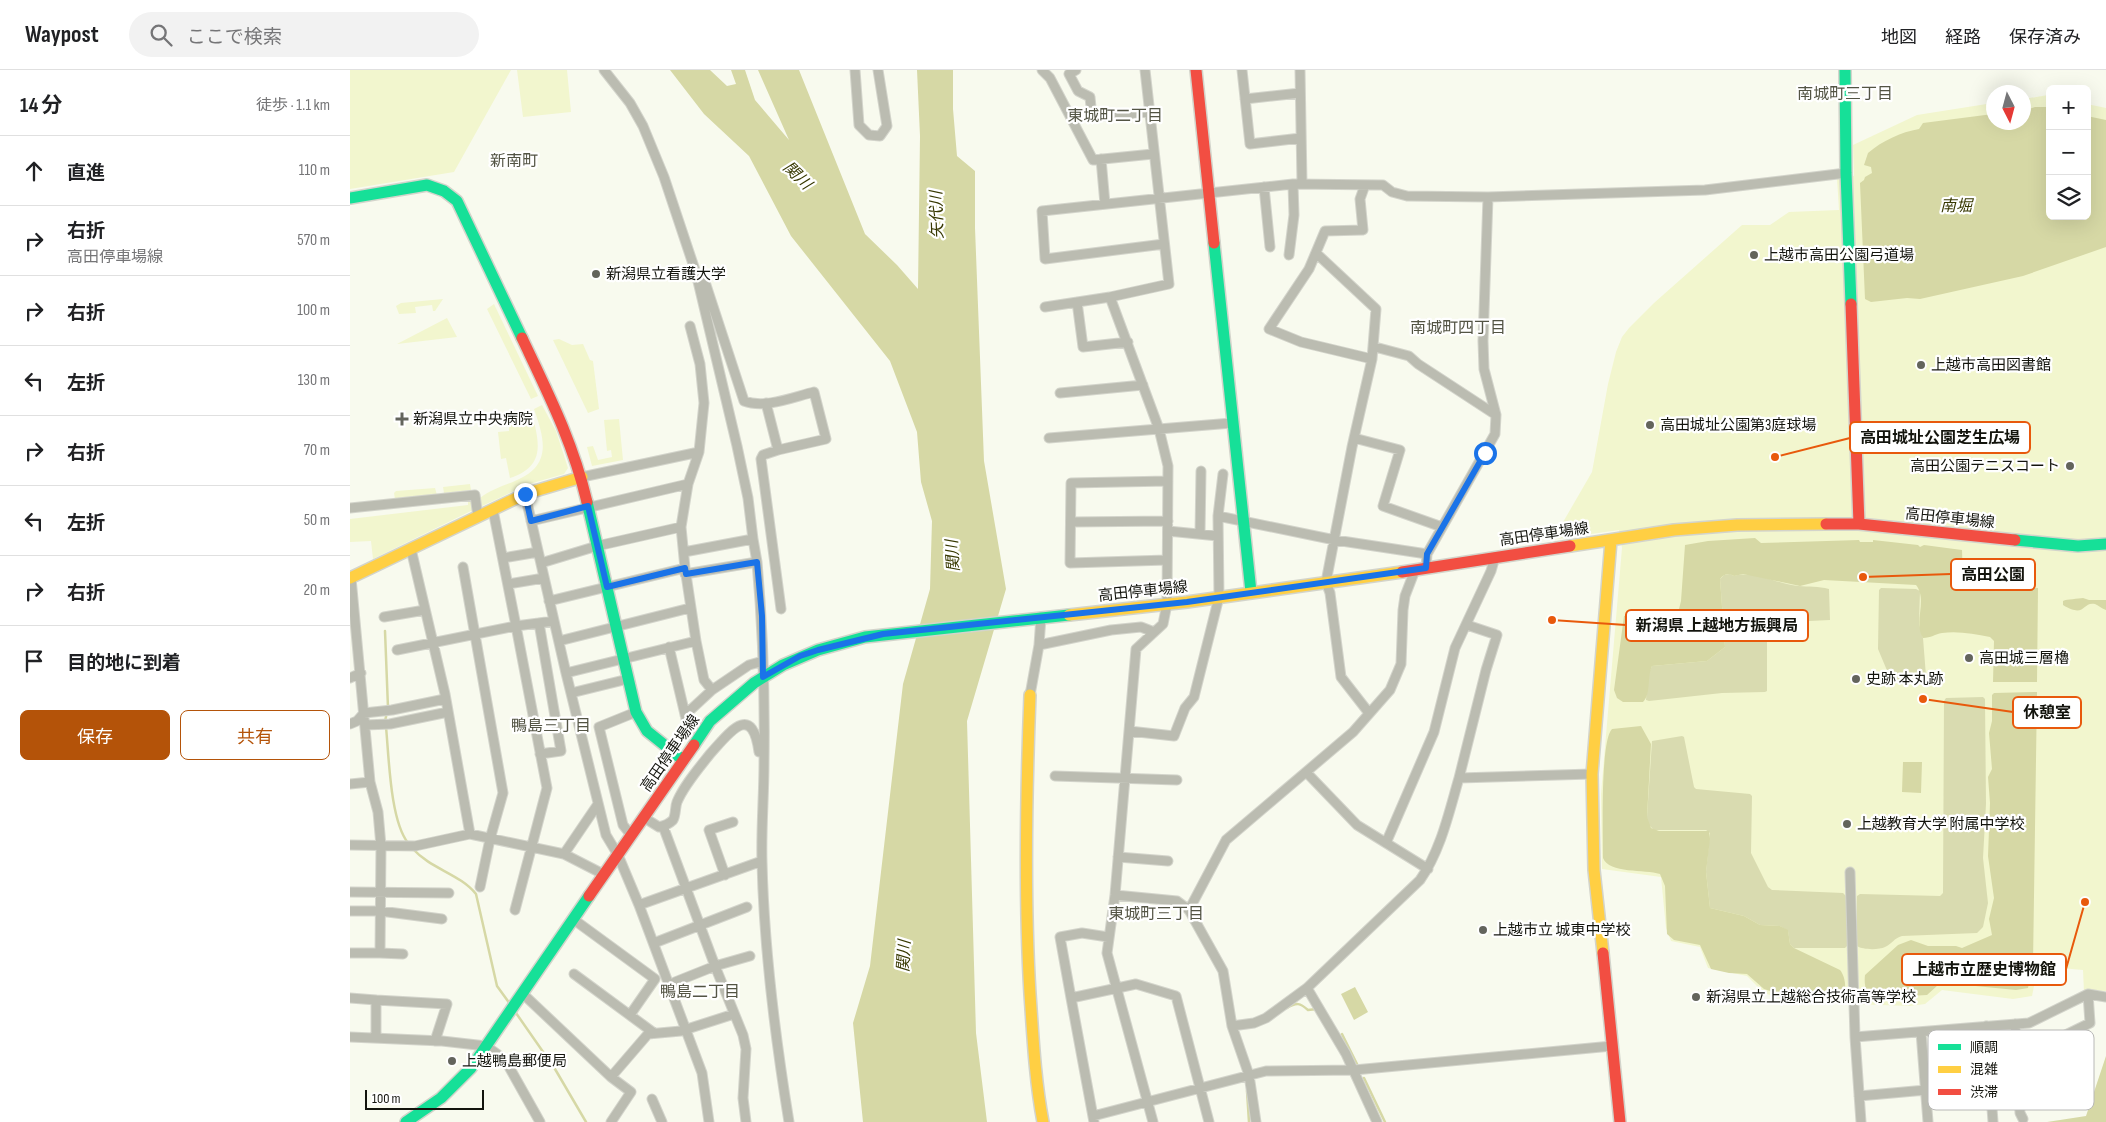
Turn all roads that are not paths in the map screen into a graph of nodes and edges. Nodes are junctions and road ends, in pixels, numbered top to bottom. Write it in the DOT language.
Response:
graph roads {
  1 [pos="604,70"];
  2 [pos="855,70"];
  3 [pos="878,70"];
  4 [pos="1042,70"];
  5 [pos="1076,70"];
  6 [pos="1145,70"];
  7 [pos="1196,70"];
  8 [pos="1242,70"];
  9 [pos="1300,70"];
  10 [pos="1845,70"];
  11 [pos="1300,93"];
  12 [pos="1245,99"];
  13 [pos="1149,112"];
  14 [pos="1301,138"];
  15 [pos="1153,154"];
  16 [pos="1101,160"];
  17 [pos="1846,173"];
  18 [pos="1302,183"];
  19 [pos="1293,184"];
  20 [pos="1365,185"];
  21 [pos="1264,187"];
  22 [pos="1208,193"];
  23 [pos="350,198"];
  24 [pos="1159,198"];
  25 [pos="1488,198"];
  26 [pos="1105,204"];
  27 [pos="1164,244"];
  28 [pos="1270,247"];
  29 [pos="1316,254"];
  30 [pos="1289,255"];
  31 [pos="696,274"];
  32 [pos="1110,297"];
  33 [pos="1078,302"];
  34 [pos="1045,307"];
  35 [pos="690,326"];
  36 [pos="1128,342"];
  37 [pos="1375,347"];
  38 [pos="1372,359"];
  39 [pos="1143,385"];
  40 [pos="1060,393"];
  41 [pos="766,403"];
  42 [pos="1496,415"];
  43 [pos="1232,423"];
  44 [pos="1159,429"];
  45 [pos="1049,438"];
  46 [pos="1354,438"];
  47 [pos="778,450"];
  48 [pos="699,452"];
  49 [pos="1201,471"];
  50 [pos="1223,474"];
  51 [pos="582,477"];
  52 [pos="1168,481"];
  53 [pos="688,484"];
  54 [pos="525,494"];
  55 [pos="588,506"];
  56 [pos="350,508"];
  57 [pos="493,510"];
  58 [pos="1218,516"];
  59 [pos="478,517"];
  60 [pos="531,521"];
  61 [pos="1168,521"];
  62 [pos="1242,521"];
  63 [pos="1071,522"];
  64 [pos="1859,524"];
  65 [pos="681,527"];
  66 [pos="1442,527"];
  67 [pos="1168,531"];
  68 [pos="1200,534"];
  69 [pos="1218,536"];
  70 [pos="753,539"];
  71 [pos="1335,540"];
  72 [pos="1610,540"];
  73 [pos="2106,544"];
  74 [pos="597,546"];
  75 [pos="411,549"];
  76 [pos="538,552"];
  77 [pos="684,552"];
  78 [pos="1427,554"];
  79 [pos="1495,557"];
  80 [pos="503,558"];
  81 [pos="1167,560"];
  82 [pos="757,562"];
  83 [pos="541,563"];
  84 [pos="462,567"];
  85 [pos="1420,569"];
  86 [pos="685,571"];
  87 [pos="350,578"];
  88 [pos="544,578"];
  89 [pos="1326,582"];
  90 [pos="508,584"];
  91 [pos="607,587"];
  92 [pos="1251,592"];
  93 [pos="1219,597"];
  94 [pos="549,601"];
  95 [pos="1166,604"];
  96 [pos="690,608"];
  97 [pos="780,609"];
  98 [pos="425,610"];
  99 [pos="384,617"];
  100 [pos="1036,618"];
  101 [pos="554,621"];
  102 [pos="539,623"];
  103 [pos="1467,625"];
  104 [pos="516,626"];
  105 [pos="617,627"];
  106 [pos="353,629"];
  107 [pos="1154,632"];
  108 [pos="475,634"];
  109 [pos="696,641"];
  110 [pos="433,642"];
  111 [pos="558,642"];
  112 [pos="1040,645"];
  113 [pos="668,647"];
  114 [pos="397,650"];
  115 [pos="624,657"];
  116 [pos="763,661"];
  117 [pos="361,673"];
  118 [pos="566,673"];
  119 [pos="766,675"];
  120 [pos="350,678"];
  121 [pos="628,679"];
  122 [pos="712,690"];
  123 [pos="571,693"];
  124 [pos="1030,695"];
  125 [pos="445,699"];
  126 [pos="448,712"];
  127 [pos="636,712"];
  128 [pos="364,713"];
  129 [pos="1369,713"];
  130 [pos="686,715"];
  131 [pos="350,724"];
  132 [pos="365,725"];
  133 [pos="688,727"];
  134 [pos="1129,731"];
  135 [pos="540,754"];
  136 [pos="683,760"];
  137 [pos="764,761"];
  138 [pos="1306,773"];
  139 [pos="1592,774"];
  140 [pos="1055,776"];
  141 [pos="1459,778"];
  142 [pos="1125,779"];
  143 [pos="1177,780"];
  144 [pos="370,782"];
  145 [pos="350,784"];
  146 [pos="598,804"];
  147 [pos="643,817"];
  148 [pos="733,822"];
  149 [pos="663,826"];
  150 [pos="470,834"];
  151 [pos="631,835"];
  152 [pos="490,839"];
  153 [pos="1386,843"];
  154 [pos="350,845"];
  155 [pos="381,846"];
  156 [pos="530,846"];
  157 [pos="564,854"];
  158 [pos="618,855"];
  159 [pos="1118,857"];
  160 [pos="762,861"];
  161 [pos="1168,861"];
  162 [pos="1428,868"];
  163 [pos="1850,872"];
  164 [pos="603,874"];
  165 [pos="725,875"];
  166 [pos="480,887"];
  167 [pos="687,889"];
  168 [pos="350,892"];
  169 [pos="380,893"];
  170 [pos="449,893"];
  171 [pos="1115,895"];
  172 [pos="639,905"];
  173 [pos="747,907"];
  174 [pos="515,910"];
  175 [pos="1189,910"];
  176 [pos="350,911"];
  177 [pos="380,911"];
  178 [pos="442,919"];
  179 [pos="573,919"];
  180 [pos="700,926"];
  181 [pos="1108,937"];
  182 [pos="654,943"];
  183 [pos="350,953"];
  184 [pos="380,953"];
  185 [pos="403,954"];
  186 [pos="750,956"];
  187 [pos="715,966"];
  188 [pos="574,974"];
  189 [pos="675,982"];
  190 [pos="1117,987"];
  191 [pos="1307,988"];
  192 [pos="522,993"];
  193 [pos="2088,994"];
  194 [pos="2106,996"];
  195 [pos="350,998"];
  196 [pos="1071,998"];
  197 [pos="376,1000"];
  198 [pos="734,1014"];
  199 [pos="630,1016"];
  200 [pos="2015,1024"];
  201 [pos="1232,1026"];
  202 [pos="1986,1026"];
  203 [pos="685,1029"];
  204 [pos="1943,1030"];
  205 [pos="1986,1030"];
  206 [pos="2015,1030"];
  207 [pos="2077,1030"];
  208 [pos="1928,1031"];
  209 [pos="1921,1032"];
  210 [pos="654,1033"];
  211 [pos="350,1037"];
  212 [pos="1855,1037"];
  213 [pos="376,1038"];
  214 [pos="436,1041"];
  215 [pos="486,1046"];
  216 [pos="1612,1046"];
  217 [pos="1354,1070"];
  218 [pos="1249,1075"];
  219 [pos="611,1077"];
  220 [pos="1201,1088"];
  221 [pos="1926,1090"];
  222 [pos="1859,1096"];
  223 [pos="652,1098"];
  224 [pos="1147,1102"];
  225 [pos="2020,1110"];
  226 [pos="1094,1119"];
  227 [pos="2023,1119"];
  228 [pos="409,1121"];
  229 [pos="540,1122"];
  230 [pos="611,1122"];
  231 [pos="662,1122"];
  232 [pos="709,1122"];
  233 [pos="746,1122"];
  234 [pos="790,1122"];
  235 [pos="1042,1122"];
  236 [pos="1153,1122"];
  237 [pos="1209,1122"];
  238 [pos="1256,1122"];
  239 [pos="1377,1122"];
  240 [pos="1620,1122"];
  241 [pos="1861,1122"];
  242 [pos="1928,1122"];
  1 -- 31 [label="street"];
  2 -- 3 [label="street"];
  4 -- 16 [label="street"];
  5 -- 13 [label="street"];
  6 -- 13 [label="street"];
  7 -- 22 [label="street"];
  8 -- 12 [label="street"];
  9 -- 11 [label="street"];
  10 -- 17 [label="street"];
  11 -- 12 [label="street"];
  11 -- 14 [label="street"];
  12 -- 14 [label="street"];
  13 -- 15 [label="street"];
  14 -- 18 [label="street"];
  15 -- 16 [label="street"];
  15 -- 24 [label="street"];
  16 -- 26 [label="street"];
  17 -- 25 [label="street"];
  17 -- 64 [label="street"];
  18 -- 19 [label="street"];
  18 -- 20 [label="street"];
  19 -- 21 [label="street"];
  19 -- 30 [label="street"];
  20 -- 25 [label="street"];
  20 -- 29 [label="street"];
  21 -- 22 [label="street"];
  21 -- 28 [label="street"];
  22 -- 24 [label="street"];
  22 -- 43 [label="street"];
  23 -- 51 [label="street"];
  24 -- 26 [label="street"];
  24 -- 27 [label="street"];
  25 -- 42 [label="street"];
  26 -- 27 [label="street"];
  27 -- 32 [label="street"];
  29 -- 37 [label="street"];
  29 -- 38 [label="street"];
  31 -- 41 [label="street"];
  31 -- 70 [label="street"];
  32 -- 33 [label="street"];
  32 -- 36 [label="street"];
  33 -- 34 [label="street"];
  33 -- 36 [label="street"];
  35 -- 48 [label="street"];
  36 -- 39 [label="street"];
  37 -- 38 [label="street"];
  37 -- 42 [label="street"];
  38 -- 46 [label="street"];
  39 -- 40 [label="street"];
  39 -- 44 [label="street"];
  41 -- 47 [label="street"];
  41 -- 47 [label="street"];
  42 -- 66 [label="street"];
  43 -- 44 [label="street"];
  43 -- 62 [label="street"];
  44 -- 45 [label="street"];
  44 -- 52 [label="street"];
  46 -- 66 [label="street"];
  46 -- 71 [label="street"];
  47 -- 97 [label="street"];
  48 -- 51 [label="street"];
  48 -- 53 [label="street"];
  49 -- 68 [label="street"];
  50 -- 58 [label="street"];
  51 -- 54 [label="street"];
  51 -- 55 [label="street"];
  52 -- 61 [label="street"];
  52 -- 63 [label="street"];
  53 -- 55 [label="street"];
  53 -- 65 [label="street"];
  54 -- 57 [label="street"];
  54 -- 60 [label="street"];
  55 -- 60 [label="street"];
  55 -- 74 [label="street"];
  56 -- 59 [label="street"];
  57 -- 59 [label="street"];
  57 -- 80 [label="street"];
  58 -- 62 [label="street"];
  58 -- 69 [label="street"];
  59 -- 75 [label="street"];
  60 -- 76 [label="street"];
  61 -- 63 [label="street"];
  61 -- 67 [label="street"];
  62 -- 71 [label="street"];
  62 -- 92 [label="street"];
  63 -- 81 [label="street"];
  64 -- 72 [label="street, 高田停車場線"];
  64 -- 73 [label="street, 高田停車場線"];
  65 -- 74 [label="street"];
  65 -- 77 [label="street"];
  66 -- 78 [label="street"];
  67 -- 68 [label="street"];
  67 -- 81 [label="street"];
  68 -- 69 [label="street"];
  69 -- 93 [label="street"];
  70 -- 77 [label="street"];
  70 -- 82 [label="street"];
  71 -- 78 [label="street"];
  71 -- 89 [label="street"];
  72 -- 79 [label="street, 高田停車場線"];
  72 -- 139 [label="street"];
  74 -- 83 [label="street"];
  74 -- 91 [label="street"];
  75 -- 87 [label="street"];
  75 -- 98 [label="street"];
  76 -- 80 [label="street"];
  76 -- 83 [label="street"];
  77 -- 86 [label="street"];
  78 -- 85 [label="street"];
  79 -- 85 [label="street, 高田停車場線"];
  79 -- 103 [label="street"];
  80 -- 90 [label="street"];
  81 -- 95 [label="street"];
  82 -- 86 [label="street"];
  82 -- 116 [label="street"];
  83 -- 88 [label="street"];
  84 -- 108 [label="street"];
  85 -- 89 [label="street, 高田停車場線"];
  85 -- 129 [label="street"];
  86 -- 91 [label="street"];
  86 -- 96 [label="street"];
  87 -- 106 [label="street"];
  88 -- 90 [label="street"];
  88 -- 94 [label="street"];
  89 -- 92 [label="street, 高田停車場線"];
  89 -- 129 [label="street"];
  90 -- 104 [label="street"];
  91 -- 94 [label="street"];
  91 -- 105 [label="street"];
  92 -- 93 [label="street, 高田停車場線"];
  93 -- 95 [label="street, 高田停車場線"];
  93 -- 134 [label="street"];
  94 -- 101 [label="street"];
  95 -- 100 [label="street, 高田停車場線"];
  95 -- 107 [label="street"];
  96 -- 105 [label="street"];
  96 -- 109 [label="street"];
  98 -- 99 [label="street"];
  98 -- 110 [label="street"];
  100 -- 112 [label="street"];
  100 -- 119 [label="street, 高田停車場線"];
  101 -- 102 [label="street"];
  101 -- 111 [label="street"];
  102 -- 104 [label="street"];
  102 -- 135 [label="street"];
  103 -- 141 [label="street"];
  103 -- 153 [label="street"];
  104 -- 108 [label="street"];
  104 -- 135 [label="street"];
  105 -- 111 [label="street"];
  105 -- 115 [label="street"];
  106 -- 117 [label="street"];
  107 -- 112 [label="street"];
  107 -- 134 [label="street"];
  108 -- 110 [label="street"];
  108 -- 152 [label="street"];
  109 -- 113 [label="street"];
  109 -- 122 [label="street"];
  110 -- 114 [label="street"];
  110 -- 125 [label="street"];
  111 -- 118 [label="street"];
  112 -- 124 [label="street"];
  113 -- 115 [label="street"];
  113 -- 130 [label="street"];
  115 -- 118 [label="street"];
  115 -- 121 [label="street"];
  116 -- 119 [label="street"];
  116 -- 122 [label="street"];
  117 -- 120 [label="street"];
  117 -- 128 [label="street"];
  118 -- 123 [label="street"];
  119 -- 136 [label="street, 高田停車場線"];
  119 -- 137 [label="street"];
  121 -- 123 [label="street"];
  121 -- 127 [label="street"];
  122 -- 130 [label="street"];
  123 -- 146 [label="street"];
  124 -- 235 [label="street"];
  125 -- 126 [label="street"];
  125 -- 128 [label="street"];
  126 -- 132 [label="street"];
  126 -- 150 [label="street"];
  127 -- 136 [label="street"];
  127 -- 151 [label="street"];
  128 -- 131 [label="street"];
  128 -- 132 [label="street"];
  129 -- 138 [label="street"];
  130 -- 133 [label="street"];
  132 -- 144 [label="street"];
  134 -- 142 [label="street"];
  135 -- 156 [label="street"];
  136 -- 147 [label="street, 高田停車場線"];
  137 -- 149 [label="street"];
  137 -- 160 [label="street"];
  138 -- 153 [label="street"];
  138 -- 175 [label="street"];
  139 -- 141 [label="street"];
  139 -- 216 [label="street"];
  140 -- 142 [label="street"];
  141 -- 162 [label="street"];
  142 -- 143 [label="street"];
  142 -- 159 [label="street"];
  144 -- 145 [label="street"];
  144 -- 155 [label="street"];
  146 -- 157 [label="street"];
  146 -- 158 [label="street"];
  147 -- 149 [label="street"];
  147 -- 151 [label="street, 高田停車場線"];
  148 -- 165 [label="street"];
  149 -- 167 [label="street"];
  150 -- 152 [label="street"];
  150 -- 155 [label="street"];
  151 -- 158 [label="street, 高田停車場線"];
  152 -- 156 [label="street"];
  152 -- 166 [label="street"];
  153 -- 162 [label="street"];
  154 -- 155 [label="street"];
  155 -- 169 [label="street"];
  156 -- 157 [label="street"];
  156 -- 174 [label="street"];
  157 -- 164 [label="street"];
  158 -- 164 [label="street, 高田停車場線"];
  158 -- 172 [label="street"];
  159 -- 161 [label="street"];
  159 -- 171 [label="street"];
  160 -- 165 [label="street"];
  160 -- 234 [label="street"];
  162 -- 191 [label="street"];
  163 -- 212 [label="street"];
  164 -- 179 [label="street, 高田停車場線"];
  165 -- 167 [label="street"];
  167 -- 172 [label="street"];
  167 -- 180 [label="street"];
  168 -- 169 [label="street"];
  169 -- 170 [label="street"];
  169 -- 177 [label="street"];
  171 -- 175 [label="street"];
  171 -- 181 [label="street"];
  172 -- 182 [label="street"];
  173 -- 180 [label="street"];
  175 -- 201 [label="street"];
  176 -- 177 [label="street"];
  177 -- 178 [label="street"];
  177 -- 184 [label="street"];
  179 -- 192 [label="street, 高田停車場線"];
  179 -- 199 [label="street"];
  180 -- 182 [label="street"];
  180 -- 187 [label="street"];
  181 -- 190 [label="street"];
  181 -- 196 [label="street"];
  182 -- 203 [label="street"];
  183 -- 184 [label="street"];
  184 -- 185 [label="street"];
  186 -- 187 [label="street"];
  187 -- 189 [label="street"];
  187 -- 198 [label="street"];
  188 -- 199 [label="street"];
  190 -- 196 [label="street"];
  190 -- 220 [label="street"];
  190 -- 224 [label="street"];
  191 -- 201 [label="street"];
  191 -- 217 [label="street"];
  192 -- 215 [label="street, 高田停車場線"];
  192 -- 219 [label="street"];
  193 -- 194 [label="street"];
  193 -- 200 [label="street"];
  193 -- 207 [label="street"];
  195 -- 197 [label="street"];
  196 -- 226 [label="street"];
  197 -- 213 [label="street"];
  197 -- 214 [label="street"];
  198 -- 203 [label="street"];
  198 -- 233 [label="street"];
  199 -- 210 [label="street"];
  200 -- 202 [label="street"];
  200 -- 206 [label="street"];
  201 -- 218 [label="street"];
  202 -- 204 [label="street"];
  202 -- 205 [label="street"];
  203 -- 210 [label="street"];
  203 -- 232 [label="street"];
  208 -- 209 [label="street"];
  209 -- 212 [label="street"];
  209 -- 221 [label="street"];
  210 -- 219 [label="street"];
  211 -- 213 [label="street"];
  212 -- 222 [label="street"];
  213 -- 214 [label="street"];
  214 -- 215 [label="street"];
  215 -- 228 [label="street, 高田停車場線"];
  215 -- 229 [label="street"];
  216 -- 217 [label="street"];
  216 -- 240 [label="street"];
  217 -- 218 [label="street"];
  217 -- 239 [label="street"];
  218 -- 220 [label="street"];
  218 -- 238 [label="street"];
  219 -- 230 [label="street"];
  220 -- 224 [label="street"];
  220 -- 237 [label="street"];
  221 -- 222 [label="street"];
  221 -- 242 [label="street"];
  222 -- 241 [label="street"];
  223 -- 231 [label="street"];
  224 -- 226 [label="street"];
  224 -- 236 [label="street"];
  225 -- 227 [label="street"];
}
